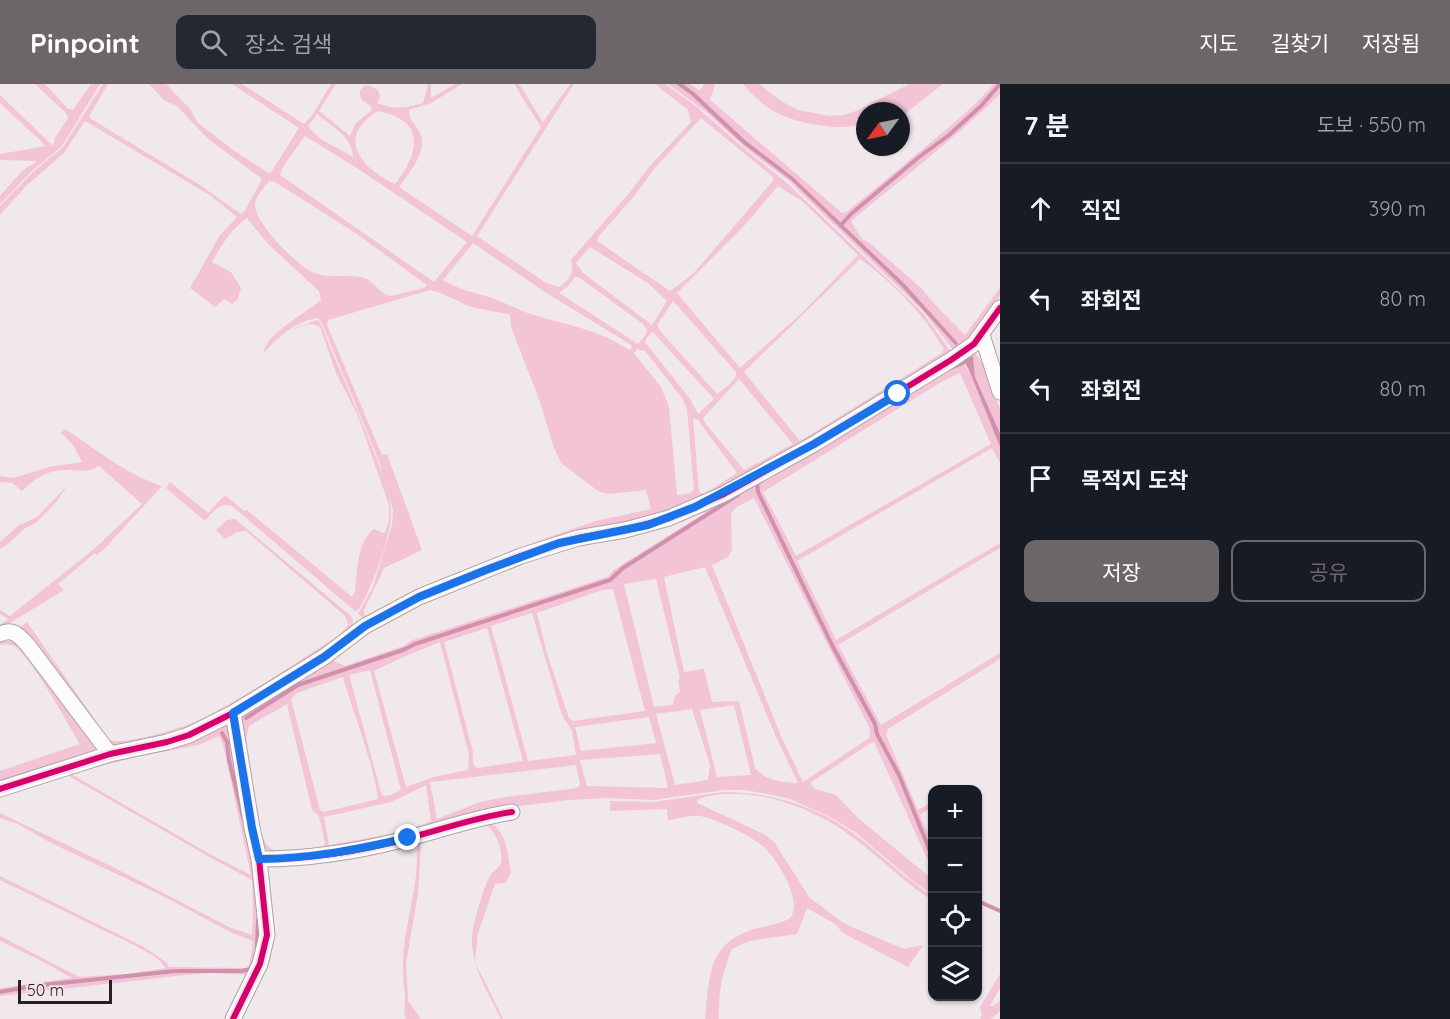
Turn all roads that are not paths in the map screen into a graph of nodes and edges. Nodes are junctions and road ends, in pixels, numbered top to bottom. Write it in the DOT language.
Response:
graph roads {
  1 [pos="1000,308"];
  2 [pos="982,335"];
  3 [pos="1000,392"];
  4 [pos="0,634"];
  5 [pos="233,713"];
  6 [pos="110,754"];
  7 [pos="0,789"];
  8 [pos="512,812"];
  9 [pos="259,859"];
  10 [pos="234,1019"];
  1 -- 2 [label="street"];
  2 -- 3 [label="street"];
  2 -- 5 [label="street"];
  4 -- 6 [label="street"];
  5 -- 6 [label="street"];
  5 -- 9 [label="street"];
  6 -- 7 [label="street"];
  8 -- 9 [label="street"];
  9 -- 10 [label="street"];
}
